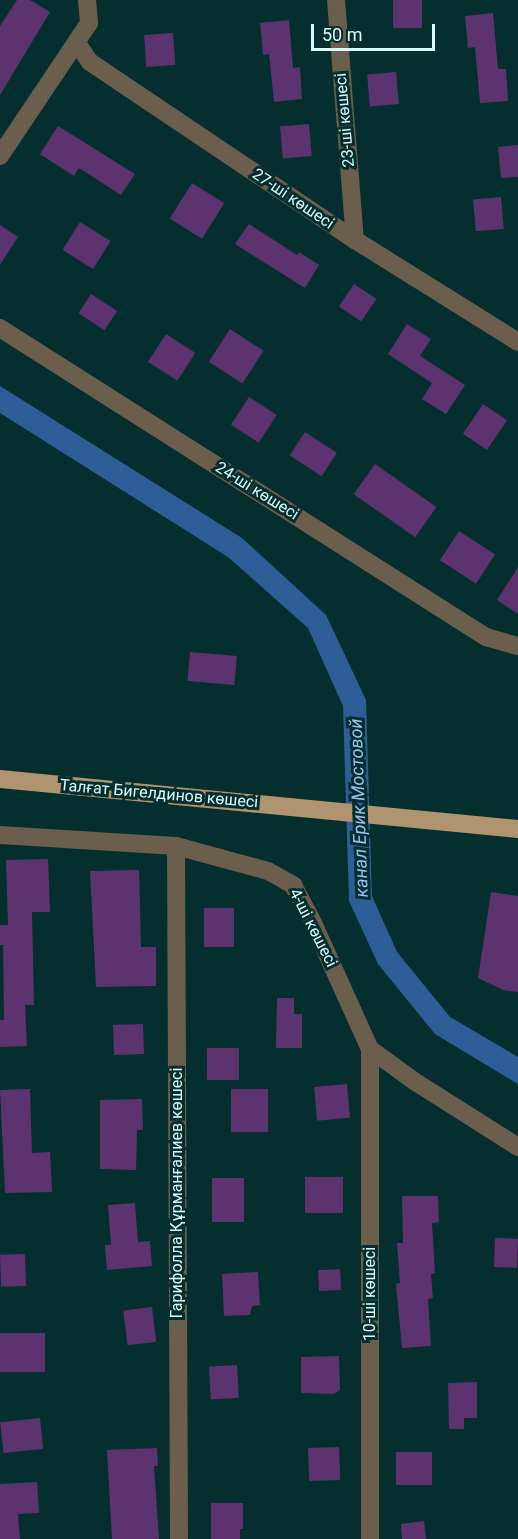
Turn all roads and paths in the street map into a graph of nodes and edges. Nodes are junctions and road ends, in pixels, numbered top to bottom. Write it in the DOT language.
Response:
graph roads {
  1 [pos="87,0"];
  2 [pos="336,0"];
  3 [pos="77,43"];
  4 [pos="0,156"];
  5 [pos="355,240"];
  6 [pos="0,328"];
  7 [pos="518,342"];
  8 [pos="518,646"];
  9 [pos="0,779"];
  10 [pos="518,829"];
  11 [pos="0,835"];
  12 [pos="176,846"];
  13 [pos="370,1049"];
  14 [pos="518,1147"];
  15 [pos="179,1539"];
  16 [pos="370,1539"];
  1 -- 3 [label="street"];
  2 -- 5 [label="street, 23-ші көшесі"];
  3 -- 4 [label="street"];
  3 -- 5 [label="street, 27-ші көшесі"];
  5 -- 7 [label="street, 27-ші көшесі"];
  6 -- 8 [label="street, 24-ші көшесі"];
  9 -- 10 [label="main road, Талғат Бигелдинов көшесі"];
  11 -- 12 [label="street, 4-ші көшесі"];
  12 -- 13 [label="street, 4-ші көшесі"];
  12 -- 15 [label="street, Гарифолла Құрманғалиев көшесі"];
  13 -- 14 [label="street"];
  13 -- 16 [label="street, 10-ші көшесі"];
}
